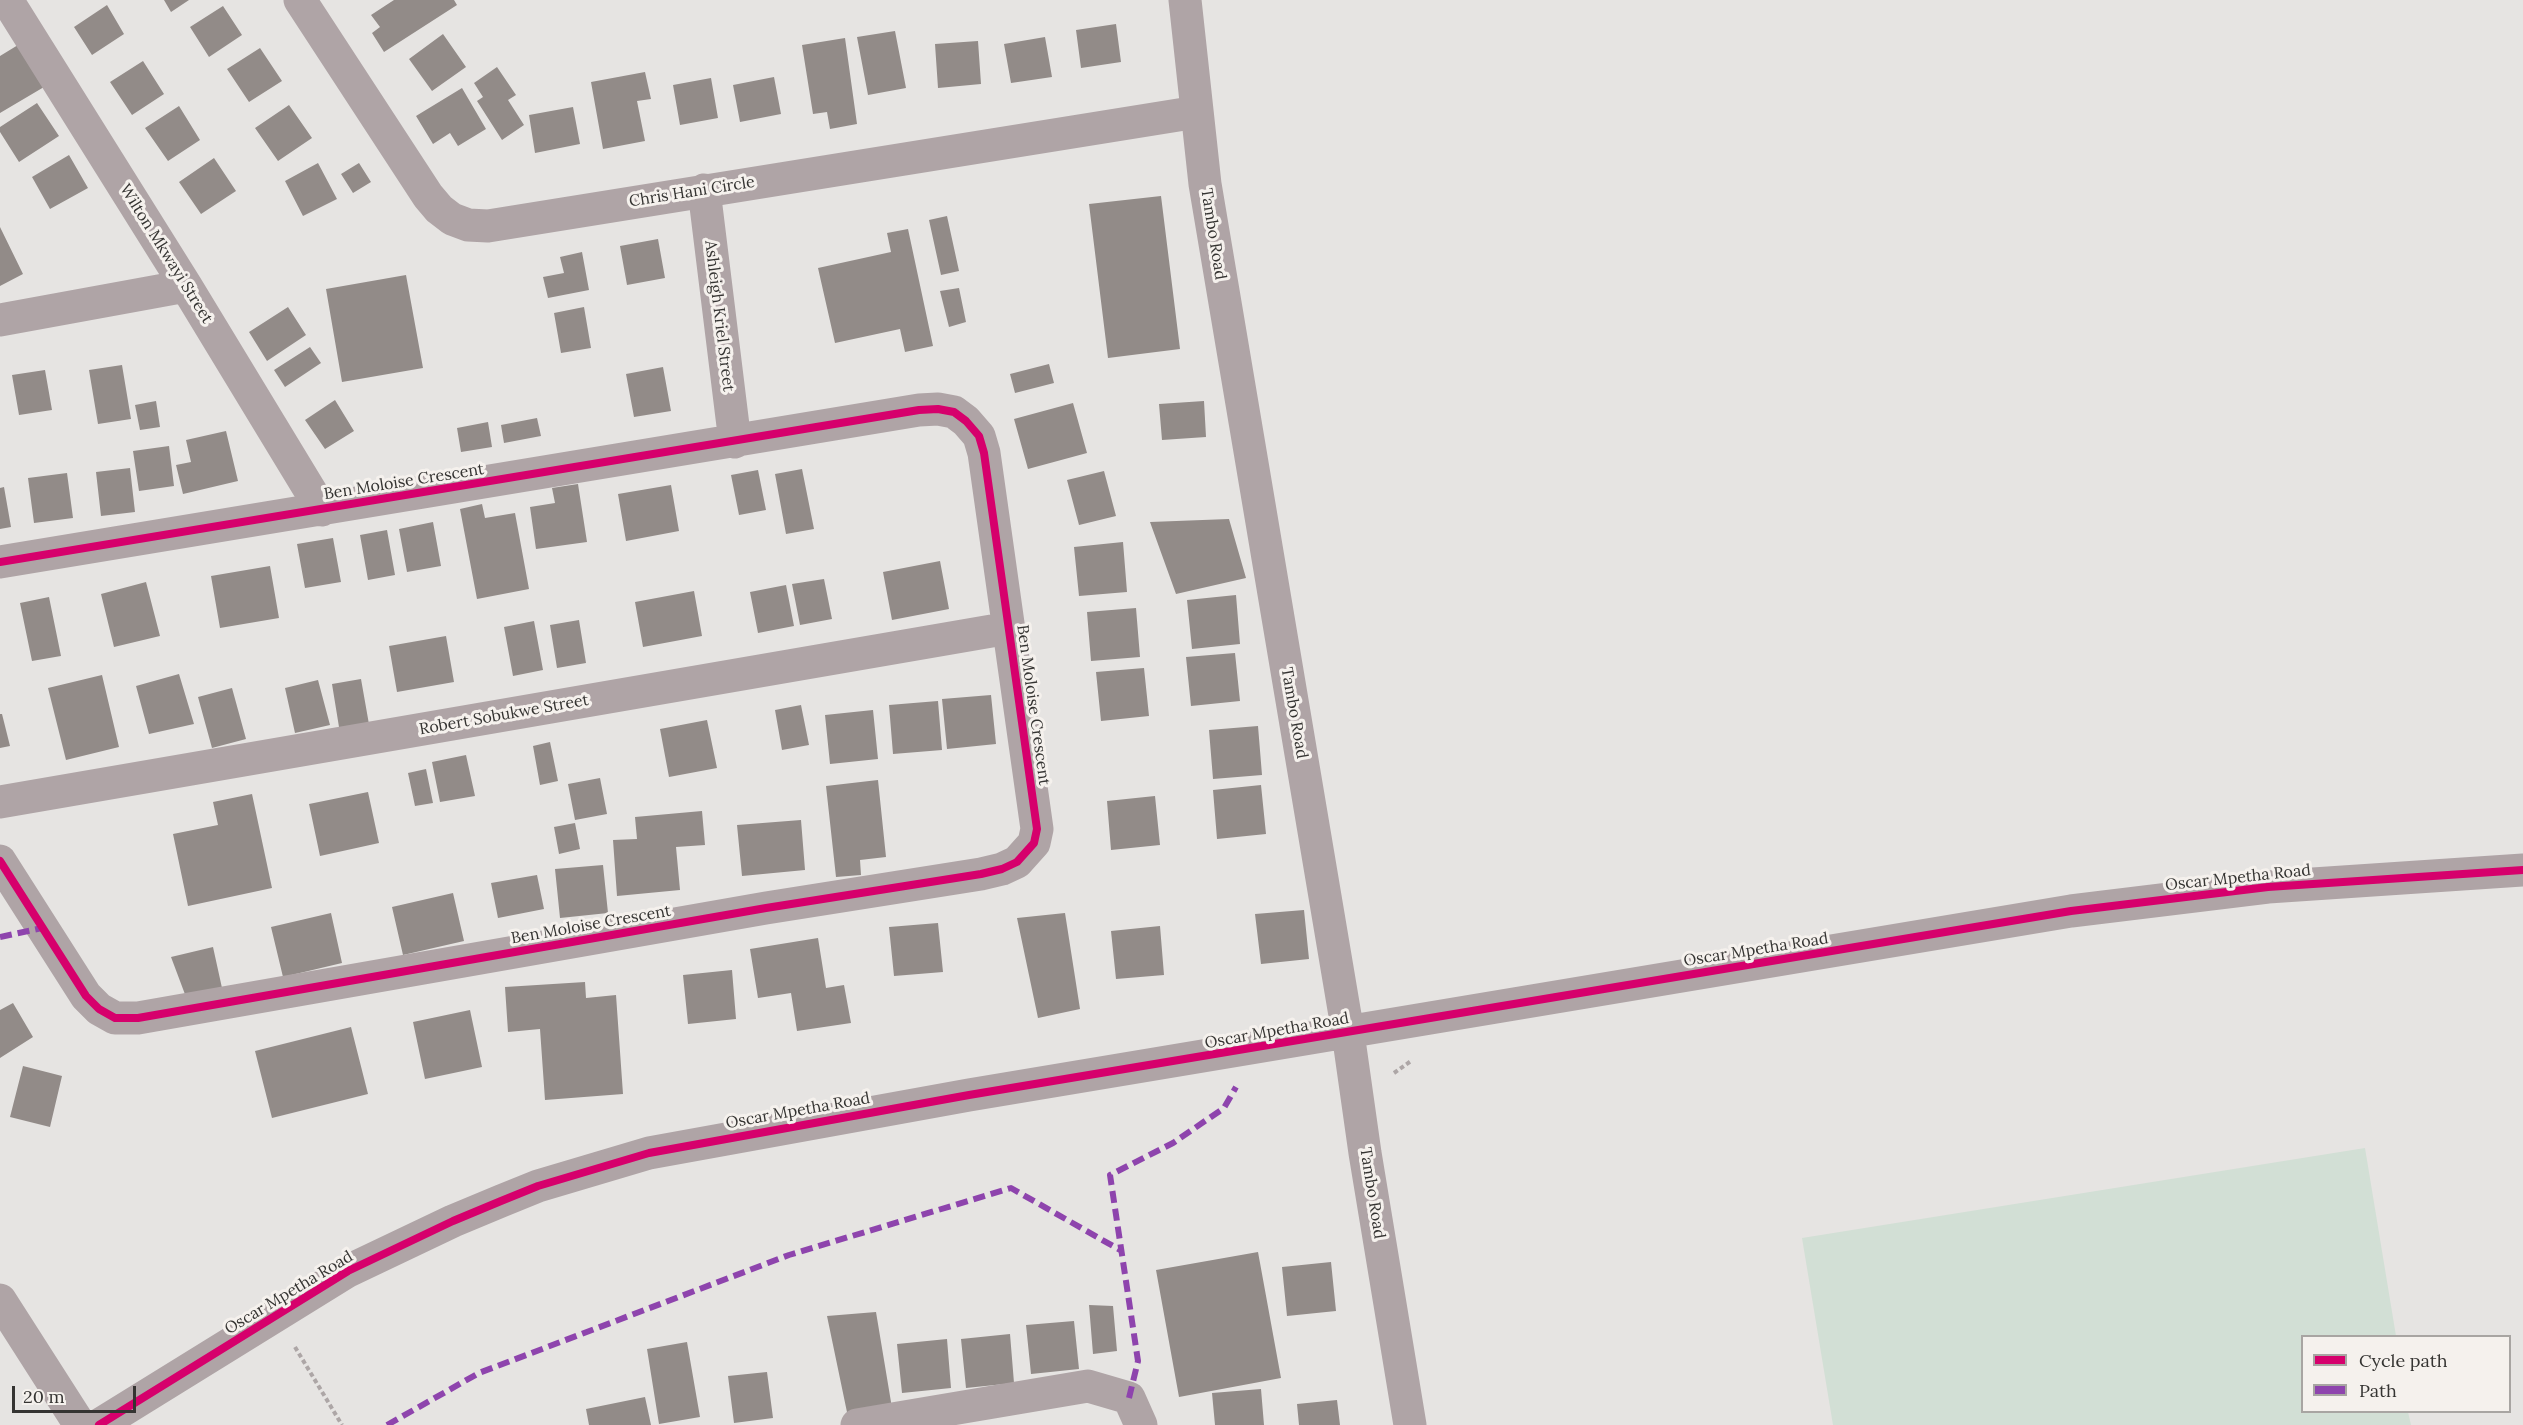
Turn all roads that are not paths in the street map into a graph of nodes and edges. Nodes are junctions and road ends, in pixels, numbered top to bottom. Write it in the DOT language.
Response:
graph roads {
  1 [pos="7,0"];
  2 [pos="300,0"];
  3 [pos="1185,0"];
  4 [pos="1197,112"];
  5 [pos="704,190"];
  6 [pos="186,286"];
  7 [pos="0,320"];
  8 [pos="735,442"];
  9 [pos="322,510"];
  10 [pos="0,562"];
  11 [pos="1009,628"];
  12 [pos="0,802"];
  13 [pos="0,861"];
  14 [pos="2523,870"];
  15 [pos="1348,1033"];
  16 [pos="0,1300"];
  17 [pos="80,1425"];
  18 [pos="99,1425"];
  19 [pos="857,1425"];
  20 [pos="1141,1425"];
  21 [pos="1410,1425"];
  1 -- 6 [label="street, Wilton Mkwayi Street"];
  2 -- 5 [label="street, Chris Hani Circle"];
  3 -- 4 [label="street, Tambo Road"];
  4 -- 5 [label="street, Chris Hani Circle"];
  4 -- 15 [label="street, Tambo Road"];
  5 -- 8 [label="street, Ashleigh Kriel Street"];
  6 -- 7 [label="street"];
  6 -- 9 [label="street, Wilton Mkwayi Street"];
  8 -- 9 [label="street, Ben Moloise Crescent"];
  8 -- 11 [label="street, Ben Moloise Crescent"];
  9 -- 10 [label="street, Ben Moloise Crescent"];
  11 -- 12 [label="street, Robert Sobukwe Street"];
  11 -- 13 [label="street, Ben Moloise Crescent"];
  14 -- 15 [label="street, Oscar Mpetha Road"];
  15 -- 18 [label="street, Oscar Mpetha Road"];
  15 -- 21 [label="street, Tambo Road"];
  16 -- 17 [label="street"];
  19 -- 20 [label="street"];
}
